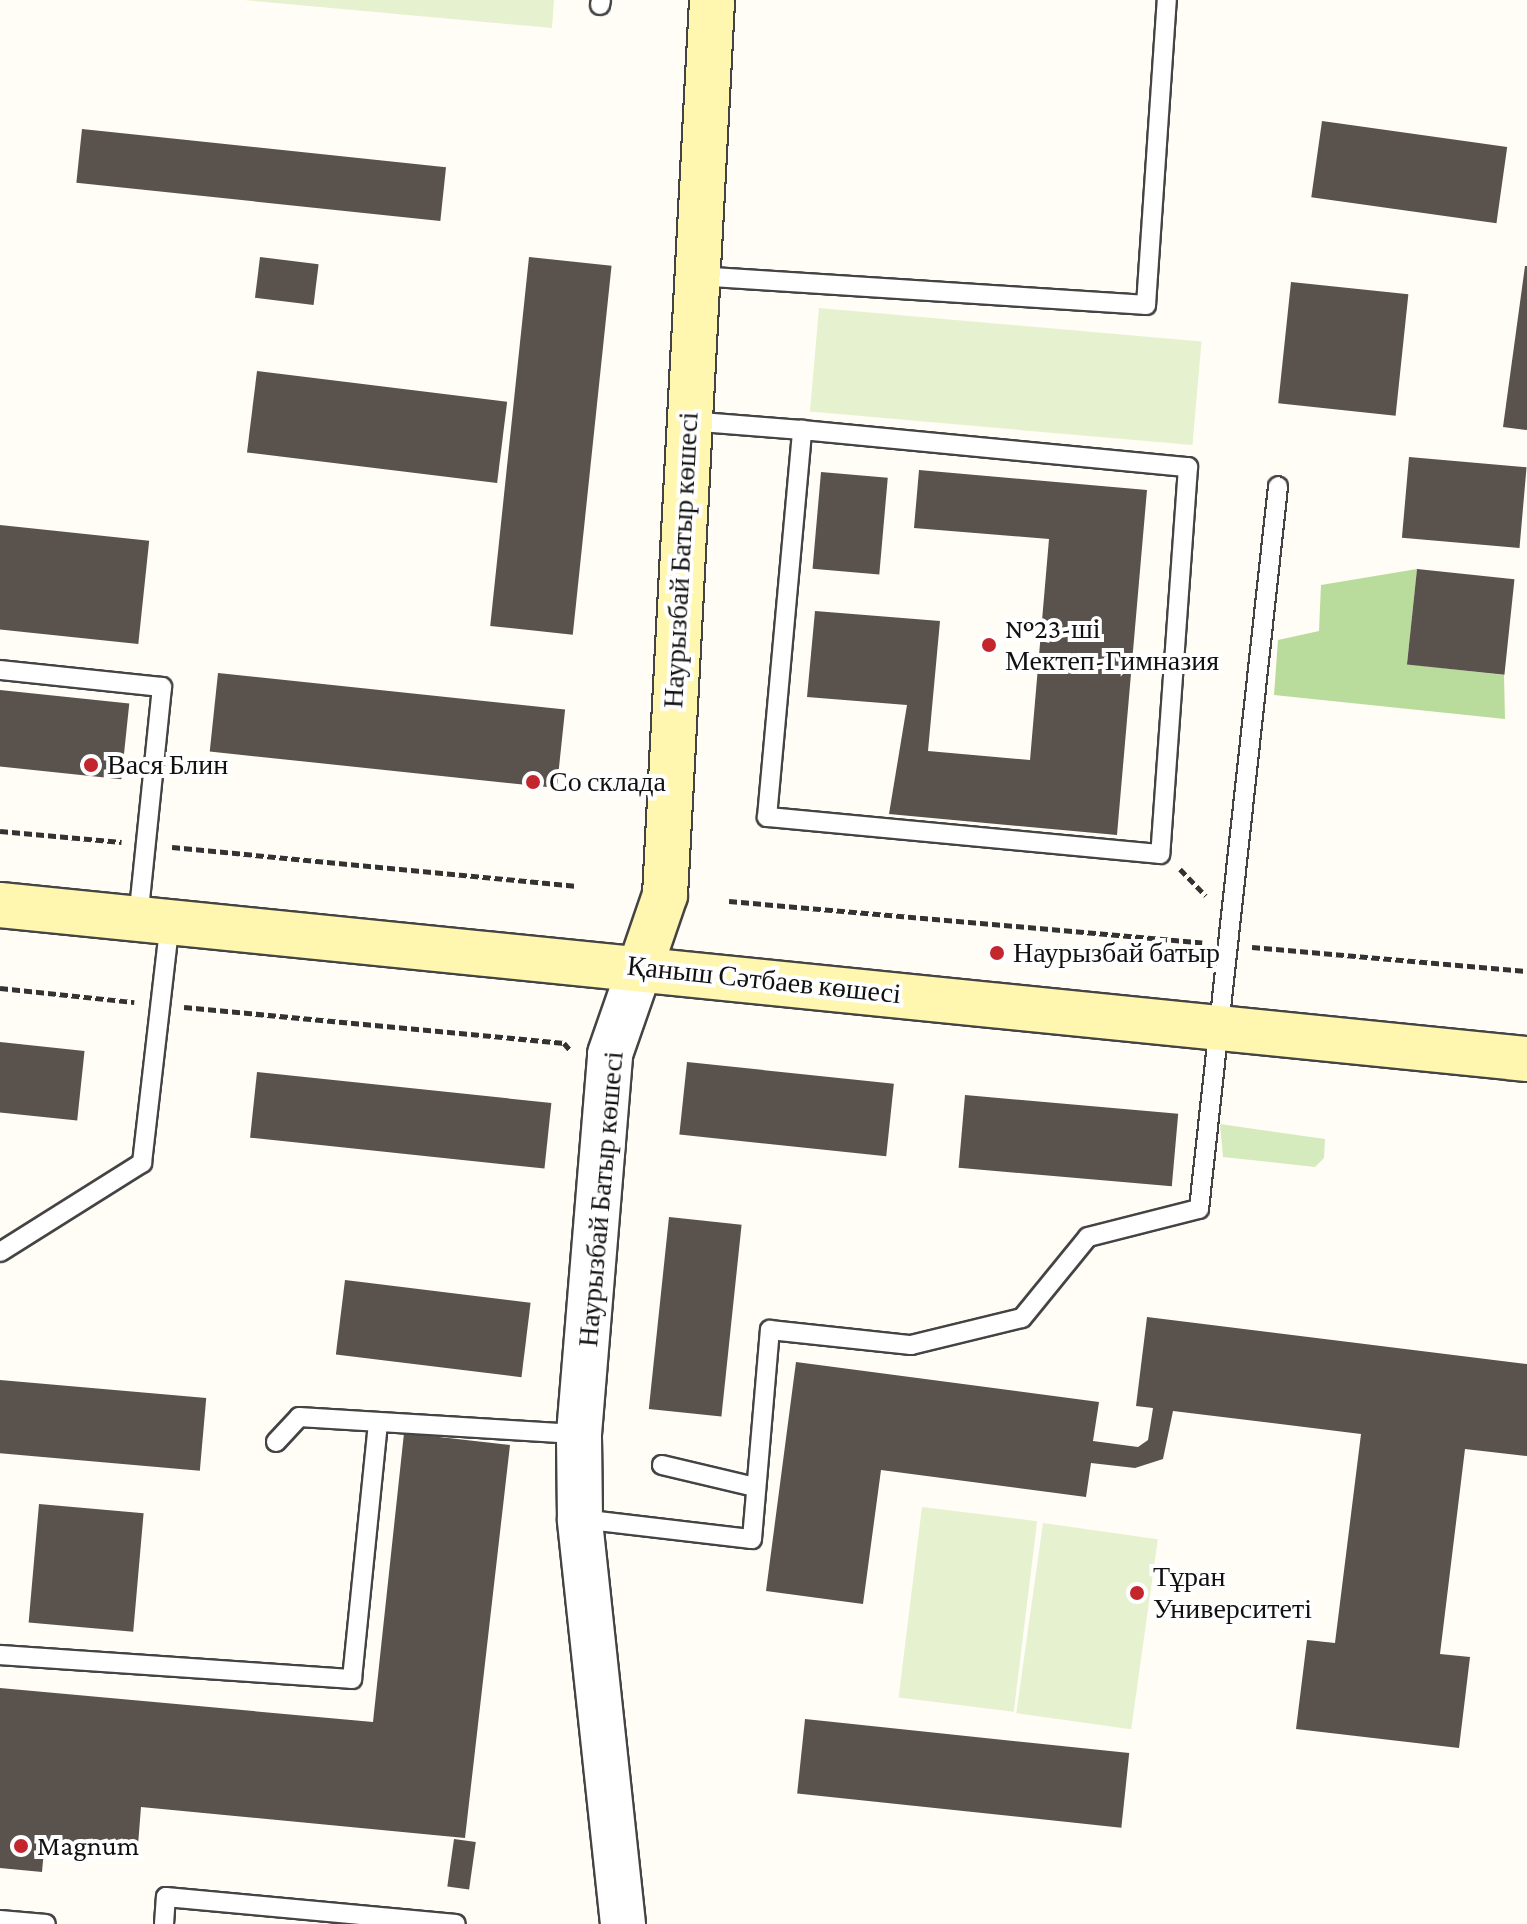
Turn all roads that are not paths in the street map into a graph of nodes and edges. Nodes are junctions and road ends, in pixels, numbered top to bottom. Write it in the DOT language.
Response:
graph roads {
  1 [pos="712,0"];
  2 [pos="1167,0"];
  3 [pos="696,275"];
  4 [pos="688,421"];
  5 [pos="802,430"];
  6 [pos="1278,486"];
  7 [pos="0,670"];
  8 [pos="0,905"];
  9 [pos="154,920"];
  10 [pos="640,968"];
  11 [pos="1218,1026"];
  12 [pos="1527,1059"];
  13 [pos="0,1252"];
  14 [pos="378,1422"];
  15 [pos="579,1434"];
  16 [pos="276,1442"];
  17 [pos="662,1465"];
  18 [pos="751,1486"];
  19 [pos="580,1519"];
  20 [pos="0,1655"];
  21 [pos="0,1920"];
  22 [pos="46,1924"];
  23 [pos="164,1924"];
  24 [pos="456,1924"];
  25 [pos="623,1924"];
  1 -- 3 [label="main road, Наурызбай Батыр көшесі"];
  2 -- 3 [label="lane"];
  3 -- 4 [label="main road, Наурызбай Батыр көшесі"];
  4 -- 5 [label="lane"];
  4 -- 10 [label="main road, Наурызбай Батыр көшесі"];
  5 -- 5 [label="lane"];
  6 -- 11 [label="lane"];
  7 -- 9 [label="lane"];
  8 -- 9 [label="main road, Қаныш Сәтбаев көшесі"];
  9 -- 10 [label="main road, Қаныш Сәтбаев көшесі"];
  9 -- 13 [label="lane"];
  10 -- 11 [label="main road, Қаныш Сәтбаев көшесі"];
  10 -- 15 [label="street, Наурызбай Батыр көшесі"];
  11 -- 12 [label="main road, Қаныш Сәтбаев көшесі"];
  11 -- 18 [label="lane"];
  14 -- 15 [label="lane"];
  14 -- 16 [label="lane"];
  14 -- 20 [label="lane"];
  15 -- 19 [label="street, Наурызбай Батыр көшесі"];
  17 -- 18 [label="lane"];
  18 -- 19 [label="lane"];
  19 -- 25 [label="street, Наурызбай Батыр көшесі"];
  21 -- 22 [label="lane"];
  23 -- 24 [label="lane"];
}
